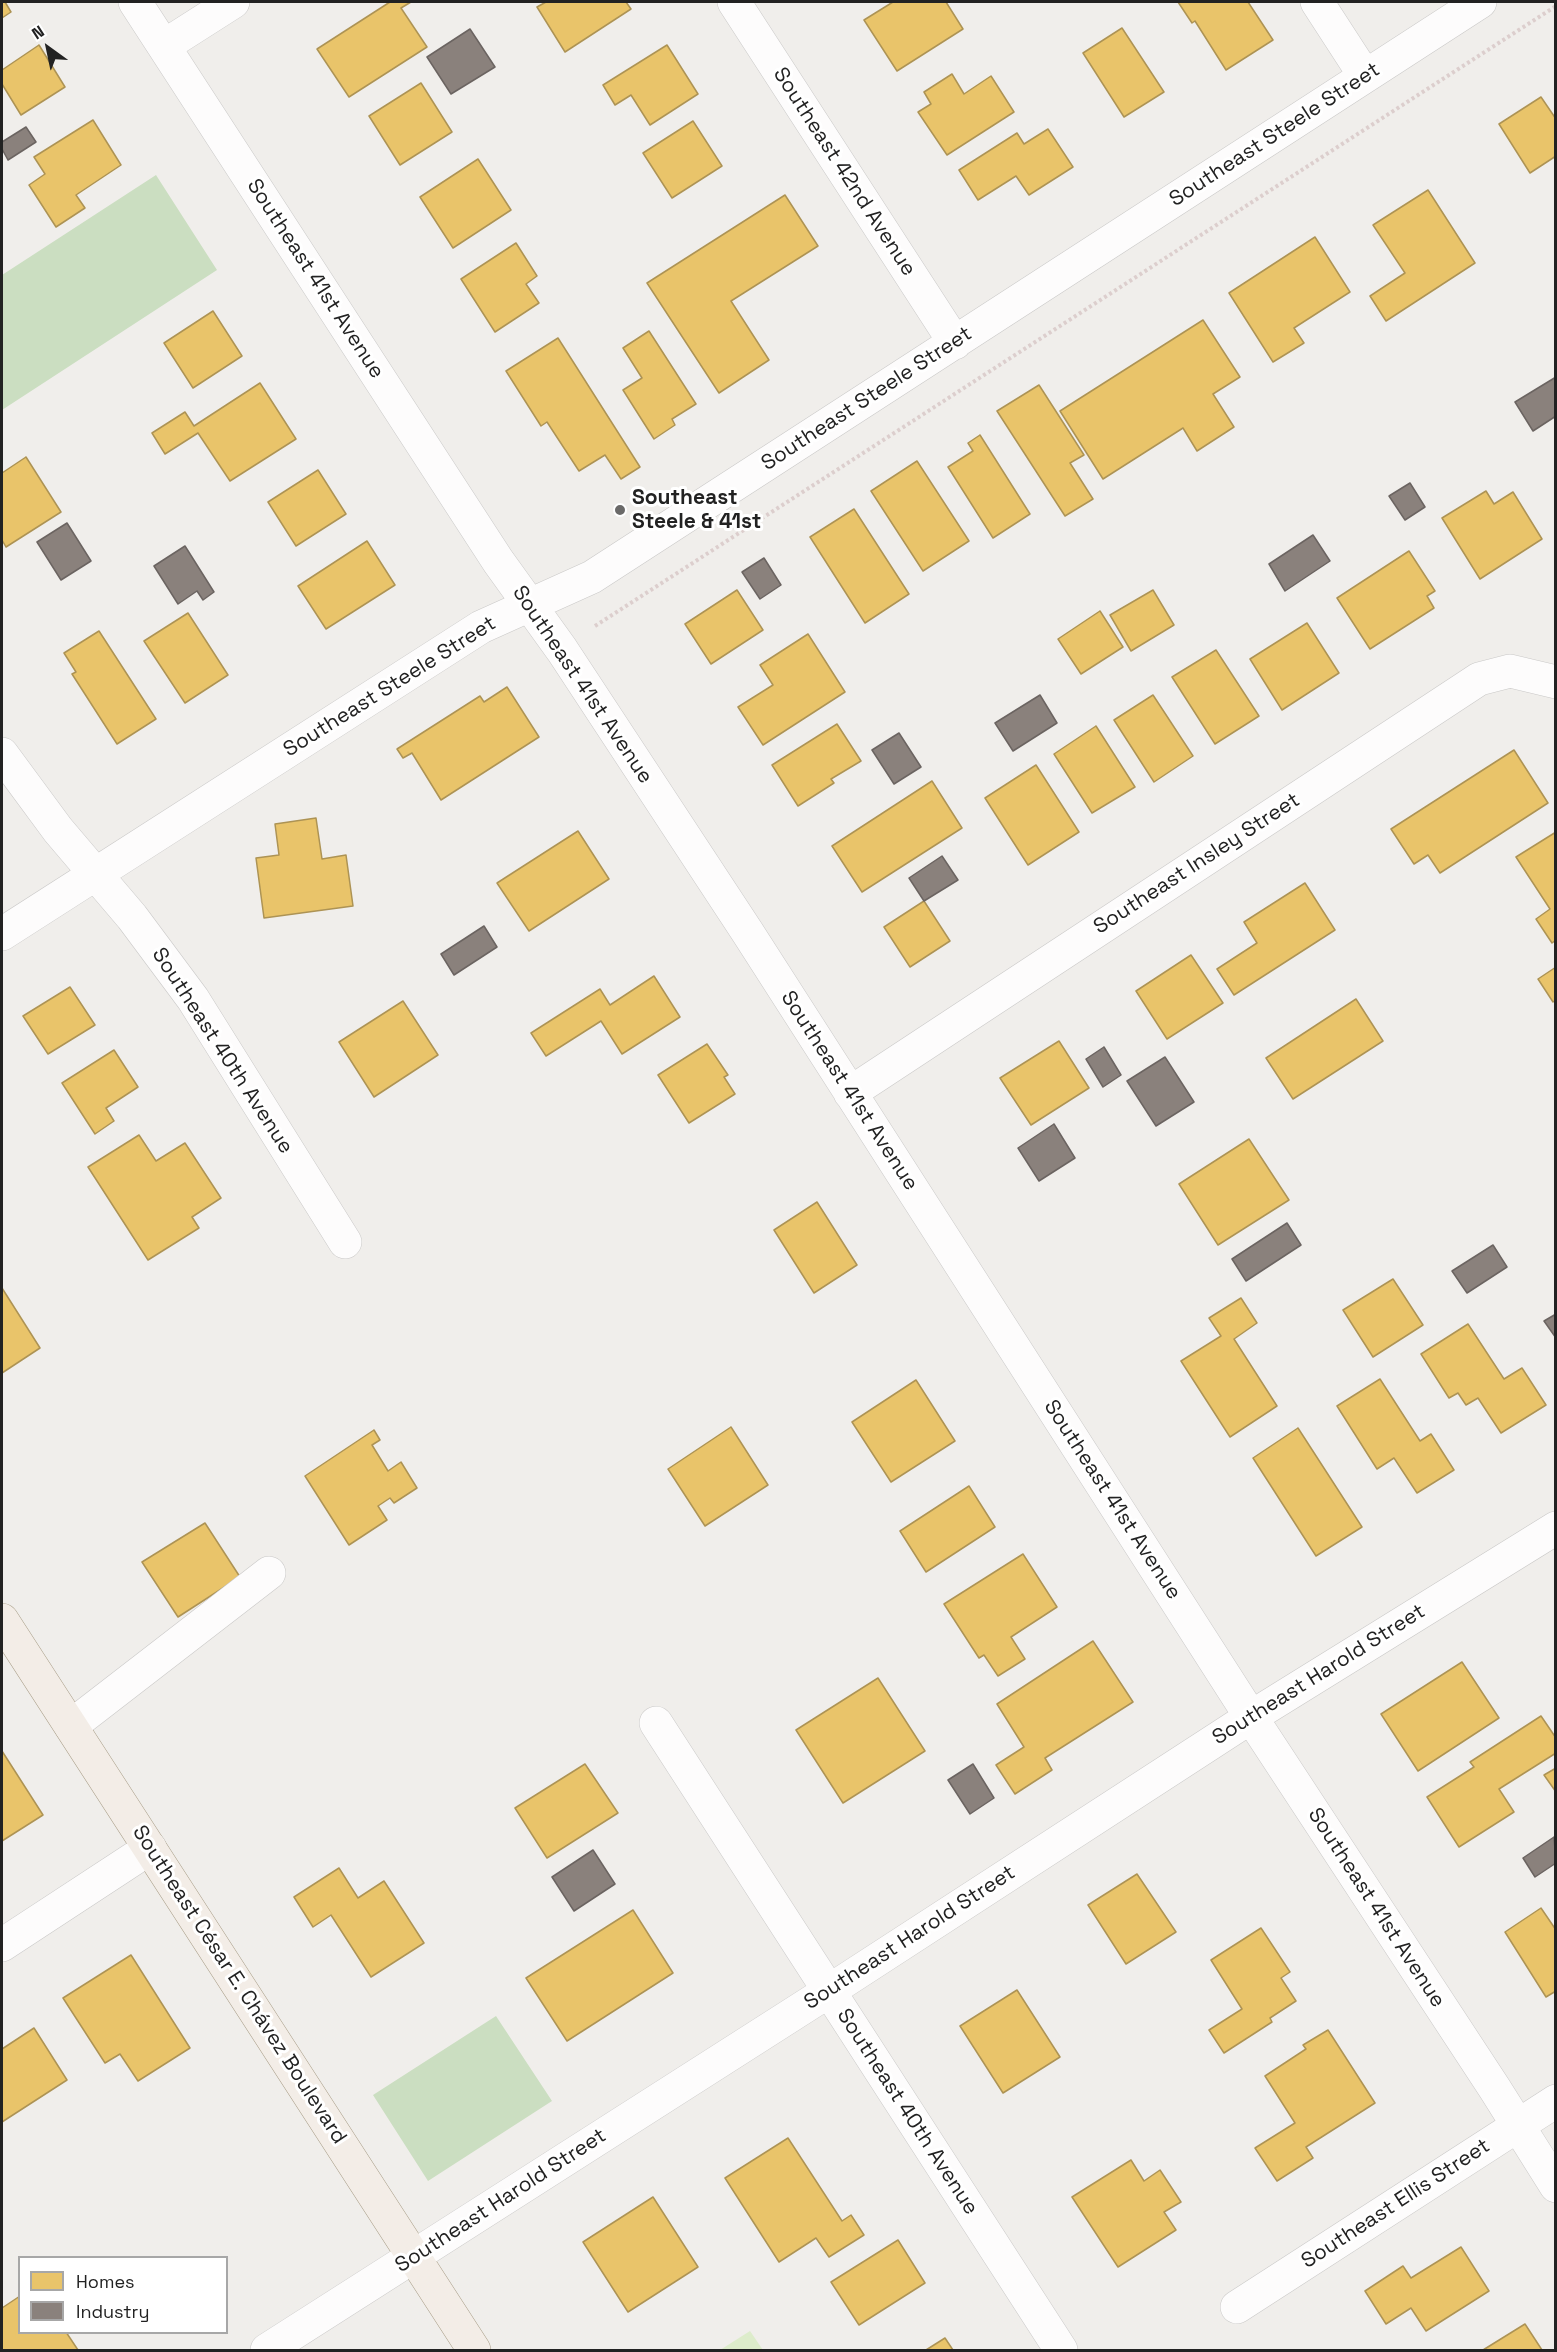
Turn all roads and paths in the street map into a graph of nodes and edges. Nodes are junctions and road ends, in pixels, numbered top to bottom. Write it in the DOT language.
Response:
graph roads {
  1 [pos="135,2"];
  2 [pos="232,2"];
  3 [pos="734,2"];
  4 [pos="1317,2"];
  5 [pos="1480,2"];
  6 [pos="1556,6"];
  7 [pos="164,46"];
  8 [pos="1365,76"];
  9 [pos="955,343"];
  10 [pos="530,605"];
  11 [pos="595,626"];
  12 [pos="1556,682"];
  13 [pos="5,769"];
  14 [pos="95,874"];
  15 [pos="2,934"];
  16 [pos="850,1093"];
  17 [pos="345,1242"];
  18 [pos="1556,1528"];
  19 [pos="269,1574"];
  20 [pos="2,1620"];
  21 [pos="1251,1717"];
  22 [pos="656,1723"];
  23 [pos="71,1726"];
  24 [pos="150,1848"];
  25 [pos="2,1945"];
  26 [pos="829,1991"];
  27 [pos="1556,2101"];
  28 [pos="1518,2125"];
  29 [pos="1556,2186"];
  30 [pos="414,2257"];
  31 [pos="1237,2307"];
  32 [pos="267,2350"];
  33 [pos="474,2350"];
  34 [pos="1061,2350"];
  1 -- 7 [label="street, Southeast 41st Avenue"];
  2 -- 7 [label="street"];
  3 -- 9 [label="street, Southeast 42nd Avenue"];
  4 -- 8 [label="street"];
  5 -- 8 [label="street, Southeast Steele Street"];
  6 -- 11 [label="path"];
  7 -- 10 [label="street, Southeast 41st Avenue"];
  8 -- 9 [label="street, Southeast Steele Street"];
  9 -- 10 [label="street, Southeast Steele Street"];
  10 -- 14 [label="street, Southeast Steele Street"];
  10 -- 16 [label="street, Southeast 41st Avenue"];
  12 -- 16 [label="street, Southeast Insley Street"];
  13 -- 14 [label="street, Southeast 40th Avenue"];
  14 -- 15 [label="street, Southeast Steele Street"];
  14 -- 17 [label="street, Southeast 40th Avenue"];
  16 -- 21 [label="street, Southeast 41st Avenue"];
  18 -- 21 [label="street, Southeast Harold Street"];
  19 -- 23 [label="street"];
  20 -- 23 [label="main road, Southeast César E. Chávez Boulevard"];
  21 -- 26 [label="street, Southeast Harold Street"];
  21 -- 28 [label="street, Southeast 41st Avenue"];
  22 -- 26 [label="street, Southeast 40th Avenue"];
  23 -- 24 [label="main road, Southeast César E. Chávez Boulevard"];
  24 -- 25 [label="street"];
  24 -- 30 [label="main road, Southeast César E. Chávez Boulevard"];
  26 -- 30 [label="street, Southeast Harold Street"];
  26 -- 34 [label="street, Southeast 40th Avenue"];
  27 -- 28 [label="street, Southeast Ellis Street"];
  28 -- 29 [label="street, Southeast 41st Avenue"];
  28 -- 31 [label="street, Southeast Ellis Street"];
  30 -- 32 [label="street, Southeast Harold Street"];
  30 -- 33 [label="main road, Southeast César E. Chávez Boulevard"];
}
